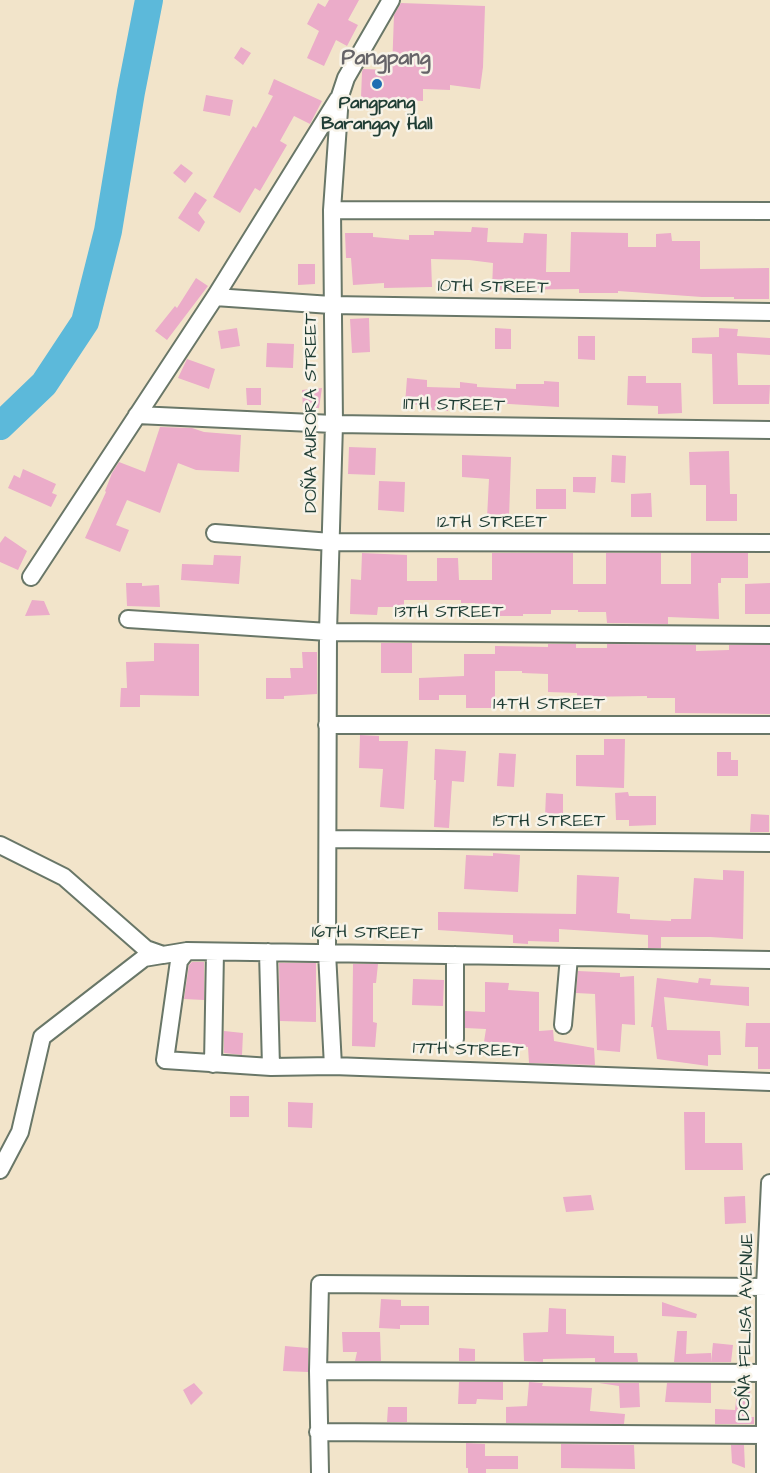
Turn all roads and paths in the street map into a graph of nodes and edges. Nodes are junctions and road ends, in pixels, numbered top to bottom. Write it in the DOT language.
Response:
graph roads {
  1 [pos="391,0"];
  2 [pos="340,96"];
  3 [pos="332,210"];
  4 [pos="770,211"];
  5 [pos="215,297"];
  6 [pos="331,305"];
  7 [pos="770,312"];
  8 [pos="137,415"];
  9 [pos="333,424"];
  10 [pos="770,430"];
  11 [pos="215,533"];
  12 [pos="331,542"];
  13 [pos="770,543"];
  14 [pos="31,577"];
  15 [pos="128,619"];
  16 [pos="327,632"];
  17 [pos="770,635"];
  18 [pos="327,725"];
  19 [pos="770,725"];
  20 [pos="328,839"];
  21 [pos="770,843"];
  22 [pos="0,844"];
  23 [pos="188,951"];
  24 [pos="215,952"];
  25 [pos="268,952"];
  26 [pos="327,953"];
  27 [pos="163,955"];
  28 [pos="455,955"];
  29 [pos="569,957"];
  30 [pos="770,960"];
  31 [pos="563,1025"];
  32 [pos="455,1040"];
  33 [pos="213,1065"];
  34 [pos="333,1066"];
  35 [pos="271,1067"];
  36 [pos="770,1082"];
  37 [pos="0,1170"];
  38 [pos="770,1183"];
  39 [pos="768,1287"];
  40 [pos="318,1371"];
  41 [pos="766,1373"];
  42 [pos="318,1432"];
  43 [pos="764,1435"];
  44 [pos="320,1473"];
  45 [pos="765,1473"];
  1 -- 2 [label="street, DOÑA AURORA STREET"];
  2 -- 3 [label="street, DOÑA AURORA STREET"];
  2 -- 5 [label="street"];
  3 -- 4 [label="street"];
  3 -- 6 [label="street, DOÑA AURORA STREET"];
  5 -- 6 [label="street, 10TH STREET"];
  5 -- 8 [label="street"];
  6 -- 7 [label="street, 10TH STREET"];
  6 -- 9 [label="street, DOÑA AURORA STREET"];
  8 -- 9 [label="street, 11TH STREET"];
  8 -- 14 [label="street"];
  9 -- 10 [label="street, 11TH STREET"];
  9 -- 12 [label="street, DOÑA AURORA STREET"];
  11 -- 12 [label="street, 12TH STREET"];
  12 -- 13 [label="street, 12TH STREET"];
  12 -- 16 [label="street, DOÑA AURORA STREET"];
  15 -- 16 [label="street, 13TH STREET"];
  16 -- 17 [label="street, 13TH STREET"];
  16 -- 18 [label="street, DOÑA AURORA STREET"];
  18 -- 19 [label="street, 14TH STREET"];
  18 -- 20 [label="street, DOÑA AURORA STREET"];
  20 -- 21 [label="street, 15TH STREET"];
  20 -- 26 [label="street, DOÑA AURORA STREET"];
  22 -- 27 [label="street"];
  23 -- 24 [label="street, 16TH STREET"];
  23 -- 27 [label="street, 16TH STREET"];
  23 -- 33 [label="street, 17TH STREET"];
  24 -- 25 [label="street, 16TH STREET"];
  24 -- 33 [label="street"];
  25 -- 26 [label="street, 16TH STREET"];
  25 -- 35 [label="street"];
  26 -- 28 [label="street, 16TH STREET"];
  26 -- 34 [label="street, DOÑA AURORA STREET"];
  27 -- 37 [label="street, 16TH STREET"];
  28 -- 29 [label="street, 16TH STREET"];
  28 -- 32 [label="street"];
  29 -- 30 [label="street, 16TH STREET"];
  29 -- 31 [label="street"];
  33 -- 35 [label="street, 17TH STREET"];
  34 -- 35 [label="street, 17TH STREET"];
  34 -- 36 [label="street, 17TH STREET"];
  38 -- 39 [label="street, DOÑA FELISA AVENUE"];
  39 -- 40 [label="street"];
  39 -- 41 [label="street, DOÑA FELISA AVENUE"];
  40 -- 41 [label="street"];
  40 -- 42 [label="street"];
  41 -- 43 [label="street, DOÑA FELISA AVENUE"];
  42 -- 43 [label="street"];
  42 -- 44 [label="street"];
  43 -- 45 [label="street, DOÑA FELISA AVENUE"];
}
